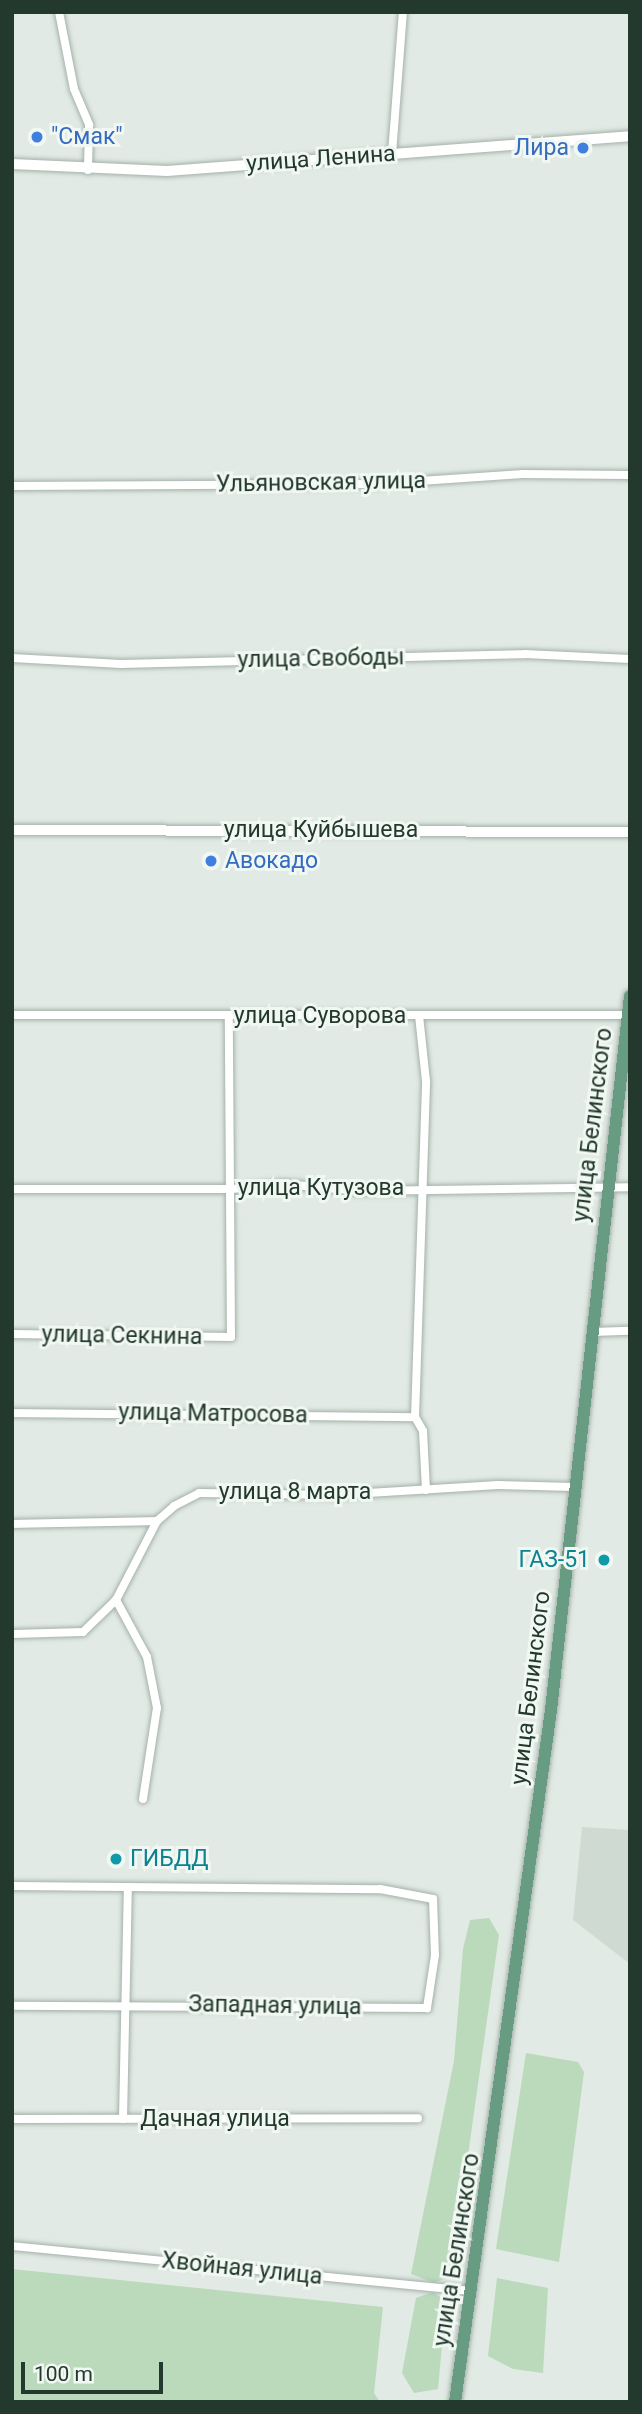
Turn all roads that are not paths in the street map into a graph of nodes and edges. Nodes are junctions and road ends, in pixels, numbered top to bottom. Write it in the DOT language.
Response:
graph roads {
  1 [pos="59,12"];
  2 [pos="403,12"];
  3 [pos="630,136"];
  4 [pos="392,154"];
  5 [pos="12,164"];
  6 [pos="88,170"];
  7 [pos="630,475"];
  8 [pos="12,486"];
  9 [pos="12,658"];
  10 [pos="630,659"];
  11 [pos="12,830"];
  12 [pos="630,832"];
  13 [pos="630,996"];
  14 [pos="12,1015"];
  15 [pos="627,1015"];
  16 [pos="229,1016"];
  17 [pos="419,1016"];
  18 [pos="607,1184"];
  19 [pos="422,1187"];
  20 [pos="630,1187"];
  21 [pos="12,1189"];
  22 [pos="232,1189"];
  23 [pos="630,1331"];
  24 [pos="592,1332"];
  25 [pos="12,1334"];
  26 [pos="12,1413"];
  27 [pos="415,1417"];
  28 [pos="573,1487"];
  29 [pos="426,1490"];
  30 [pos="158,1521"];
  31 [pos="12,1524"];
  32 [pos="116,1600"];
  33 [pos="12,1634"];
  34 [pos="143,1799"];
  35 [pos="12,1886"];
  36 [pos="128,1887"];
  37 [pos="125,2004"];
  38 [pos="12,2006"];
  39 [pos="418,2118"];
  40 [pos="12,2119"];
  41 [pos="124,2119"];
  42 [pos="12,2246"];
  43 [pos="472,2291"];
  44 [pos="455,2402"];
  1 -- 6 [label="street"];
  2 -- 4 [label="street"];
  3 -- 4 [label="main road, улица Ленина"];
  4 -- 6 [label="main road, улица Ленина"];
  5 -- 6 [label="main road, улица Ленина"];
  7 -- 8 [label="street, Ульяновская улица"];
  9 -- 10 [label="street, улица Свободы"];
  11 -- 12 [label="main road, улица Куйбышева"];
  13 -- 15 [label="main road, улица Белинского"];
  14 -- 16 [label="street, улица Суворова"];
  15 -- 17 [label="street, улица Суворова"];
  15 -- 18 [label="main road, улица Белинского"];
  16 -- 17 [label="street, улица Суворова"];
  16 -- 22 [label="street"];
  17 -- 19 [label="street"];
  18 -- 19 [label="street, улица Кутузова"];
  18 -- 20 [label="street, улица Кутузова"];
  18 -- 24 [label="main road, улица Белинского"];
  19 -- 22 [label="street, улица Кутузова"];
  19 -- 27 [label="street"];
  21 -- 22 [label="street, улица Кутузова"];
  22 -- 25 [label="street, улица Секнина"];
  23 -- 24 [label="street"];
  24 -- 28 [label="main road, улица Белинского"];
  26 -- 27 [label="street, улица Матросова"];
  27 -- 29 [label="street"];
  28 -- 29 [label="street, улица 8 марта"];
  28 -- 43 [label="main road, улица Белинского"];
  29 -- 30 [label="street, улица 8 марта"];
  30 -- 31 [label="street"];
  30 -- 32 [label="street, улица 8 марта"];
  32 -- 33 [label="street"];
  32 -- 34 [label="street"];
  35 -- 36 [label="street"];
  36 -- 37 [label="street"];
  36 -- 37 [label="street, Западная улица"];
  37 -- 38 [label="street, Западная улица"];
  37 -- 41 [label="street"];
  39 -- 41 [label="street, Дачная улица"];
  40 -- 41 [label="street, Дачная улица"];
  42 -- 43 [label="street, Хвойная улица"];
  43 -- 44 [label="main road, улица Белинского"];
}
